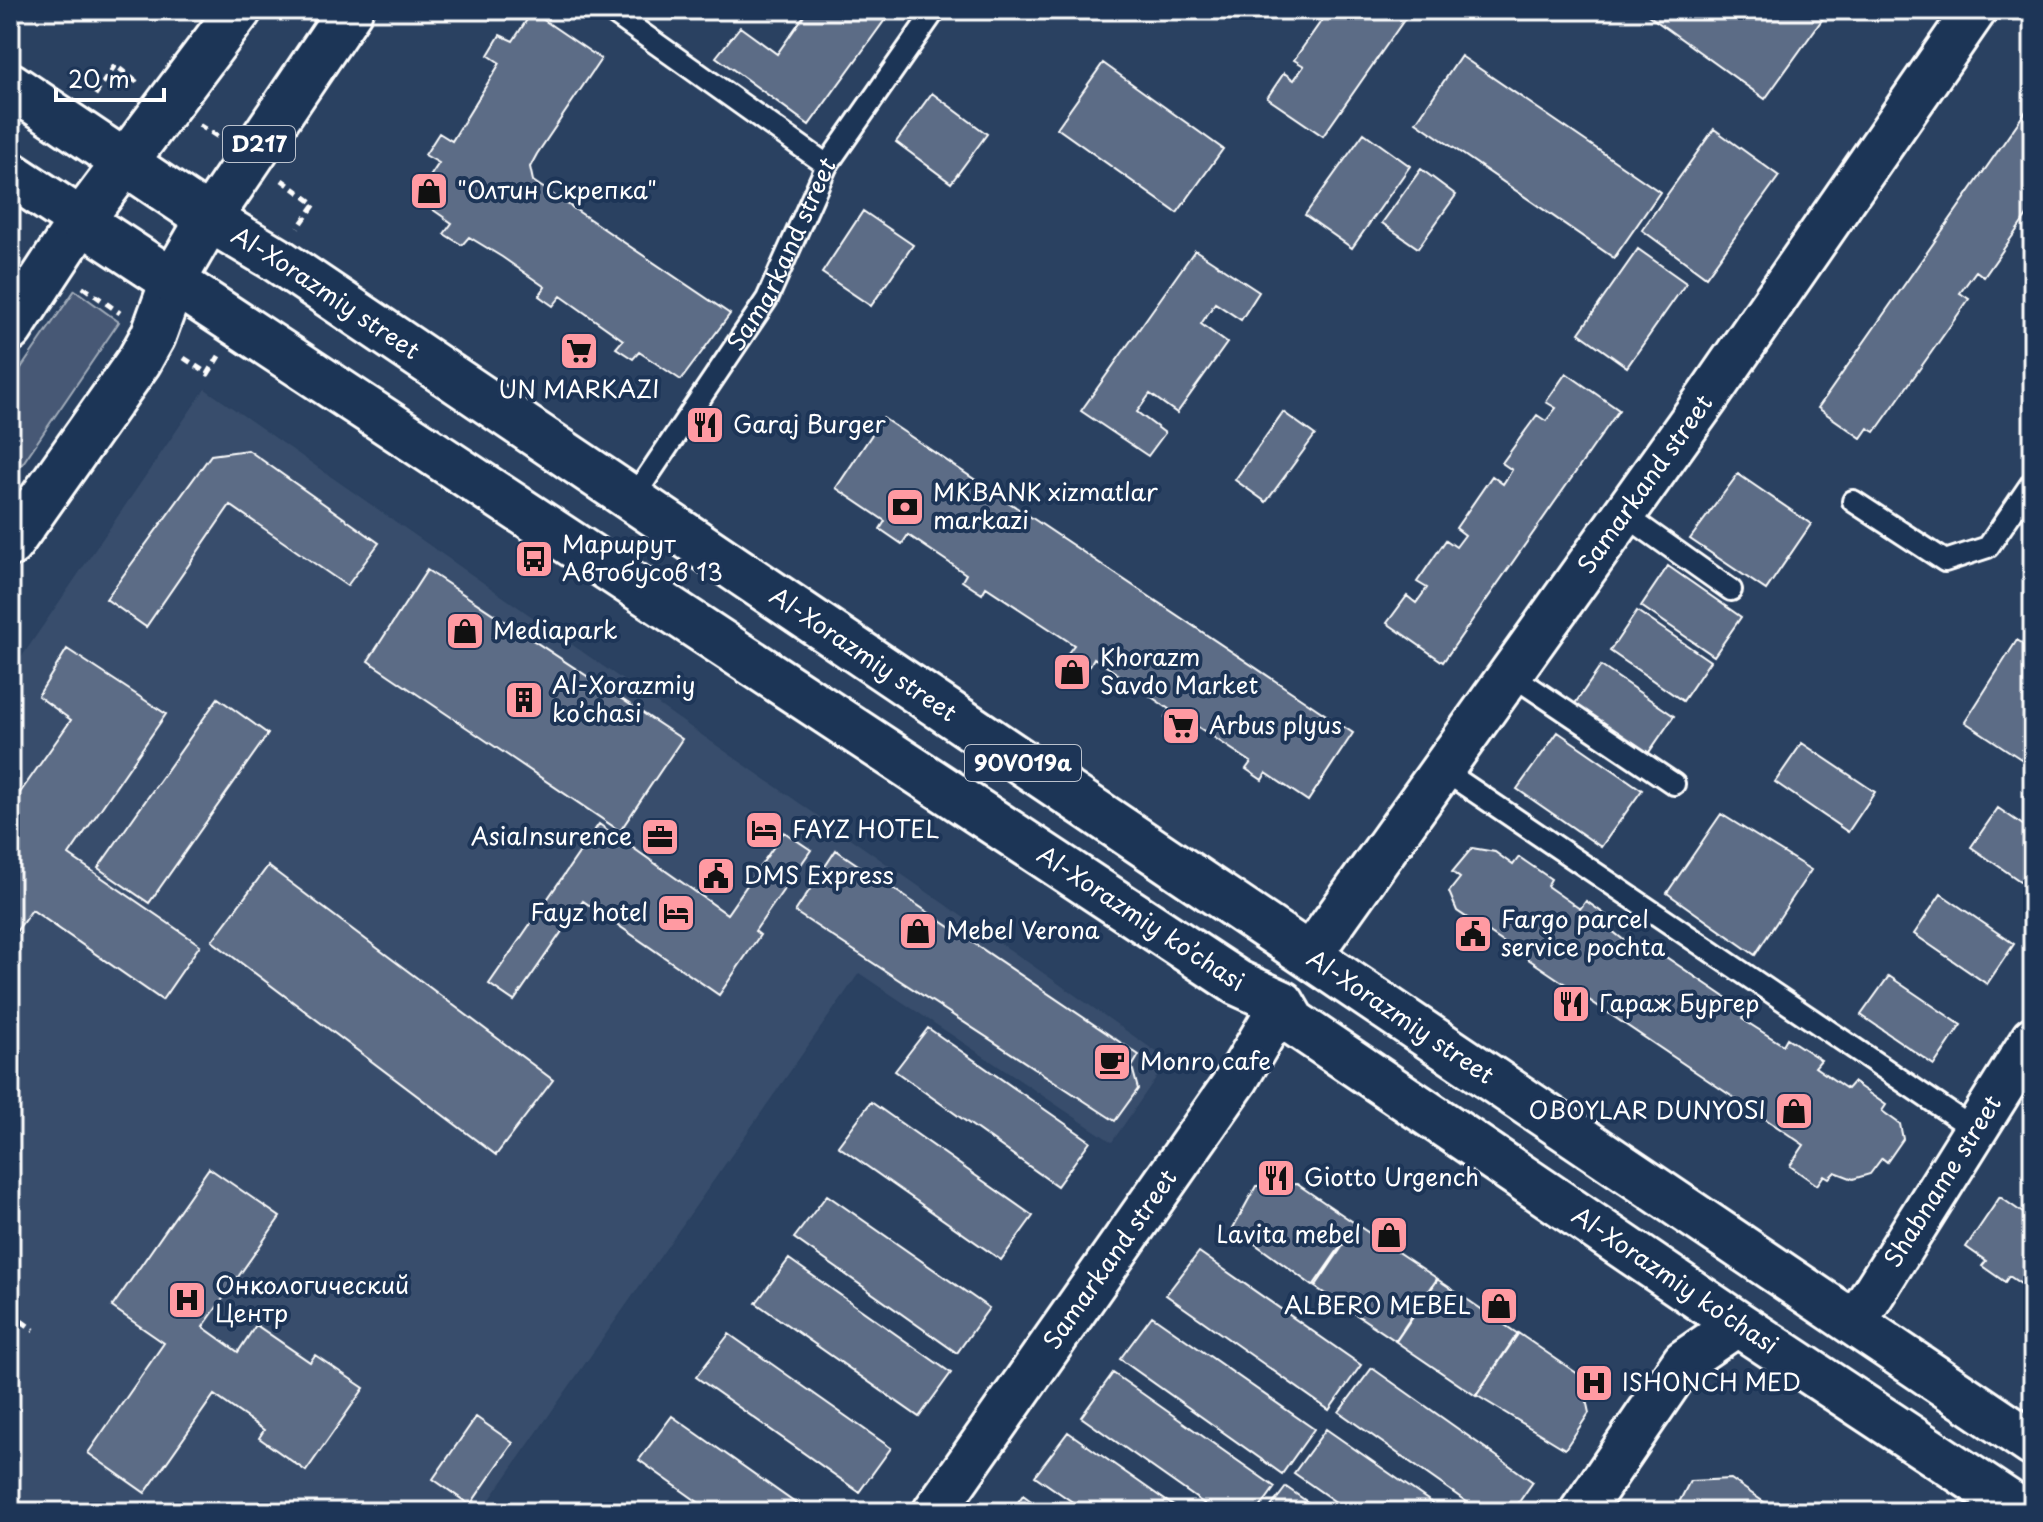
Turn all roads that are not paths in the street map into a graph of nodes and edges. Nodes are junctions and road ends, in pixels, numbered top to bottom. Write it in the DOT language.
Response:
graph roads {
  1 [pos="239,10"];
  2 [pos="350,10"];
  3 [pos="609,10"];
  4 [pos="935,10"];
  5 [pos="1975,10"];
  6 [pos="10,85"];
  7 [pos="127,163"];
  8 [pos="827,165"];
  9 [pos="10,174"];
  10 [pos="209,219"];
  11 [pos="81,221"];
  12 [pos="173,281"];
  13 [pos="10,329"];
  14 [pos="2033,481"];
  15 [pos="631,501"];
  16 [pos="1853,501"];
  17 [pos="1625,515"];
  18 [pos="10,544"];
  19 [pos="1731,590"];
  20 [pos="1509,673"];
  21 [pos="1440,768"];
  22 [pos="1674,784"];
  23 [pos="1310,955"];
  24 [pos="1282,1003"];
  25 [pos="2033,1038"];
  26 [pos="1975,1130"];
  27 [pos="1738,1324"];
  28 [pos="1854,1324"];
  29 [pos="2033,1444"];
  30 [pos="934,1512"];
  31 [pos="1581,1512"];
  32 [pos="2023,1512"];
  1 -- 7 [label="main road"];
  2 -- 10 [label="main road, D217"];
  3 -- 8 [label="lane"];
  4 -- 8 [label="lane, Samarkand street"];
  5 -- 17 [label="street, Samarkand street"];
  6 -- 7 [label="main road, Al-Xorazmiy street / 90V019a"];
  7 -- 10 [label="main road, Al-Xorazmiy street / 90V019a"];
  7 -- 11 [label="main road"];
  8 -- 15 [label="lane, Samarkand street"];
  9 -- 11 [label="main road, Al-Xorazmiy ko’chasi / 90V019a"];
  10 -- 12 [label="main road, D217"];
  10 -- 15 [label="main road, Al-Xorazmiy street / 90V019a"];
  11 -- 12 [label="main road, Al-Xorazmiy ko’chasi / 90V019a"];
  11 -- 13 [label="main road"];
  12 -- 18 [label="main road"];
  12 -- 24 [label="main road, Al-Xorazmiy ko’chasi / 90V019a"];
  14 -- 16 [label="lane"];
  15 -- 23 [label="main road, Al-Xorazmiy street / 90V019a"];
  17 -- 19 [label="lane"];
  17 -- 20 [label="street, Samarkand street"];
  20 -- 21 [label="street, Samarkand street"];
  20 -- 22 [label="lane"];
  21 -- 23 [label="street, Samarkand street"];
  21 -- 26 [label="lane"];
  23 -- 28 [label="main road, Al-Xorazmiy street / 90V019a"];
  24 -- 27 [label="main road, Al-Xorazmiy ko’chasi / 90V019a"];
  24 -- 30 [label="street, Samarkand street"];
  25 -- 26 [label="street, Shabname street"];
  26 -- 28 [label="street, Shabname street"];
  27 -- 31 [label="street"];
  27 -- 32 [label="main road, Al-Xorazmiy ko’chasi / 90V019a"];
  28 -- 29 [label="main road, Al-Xorazmiy street / 90V019a"];
}
